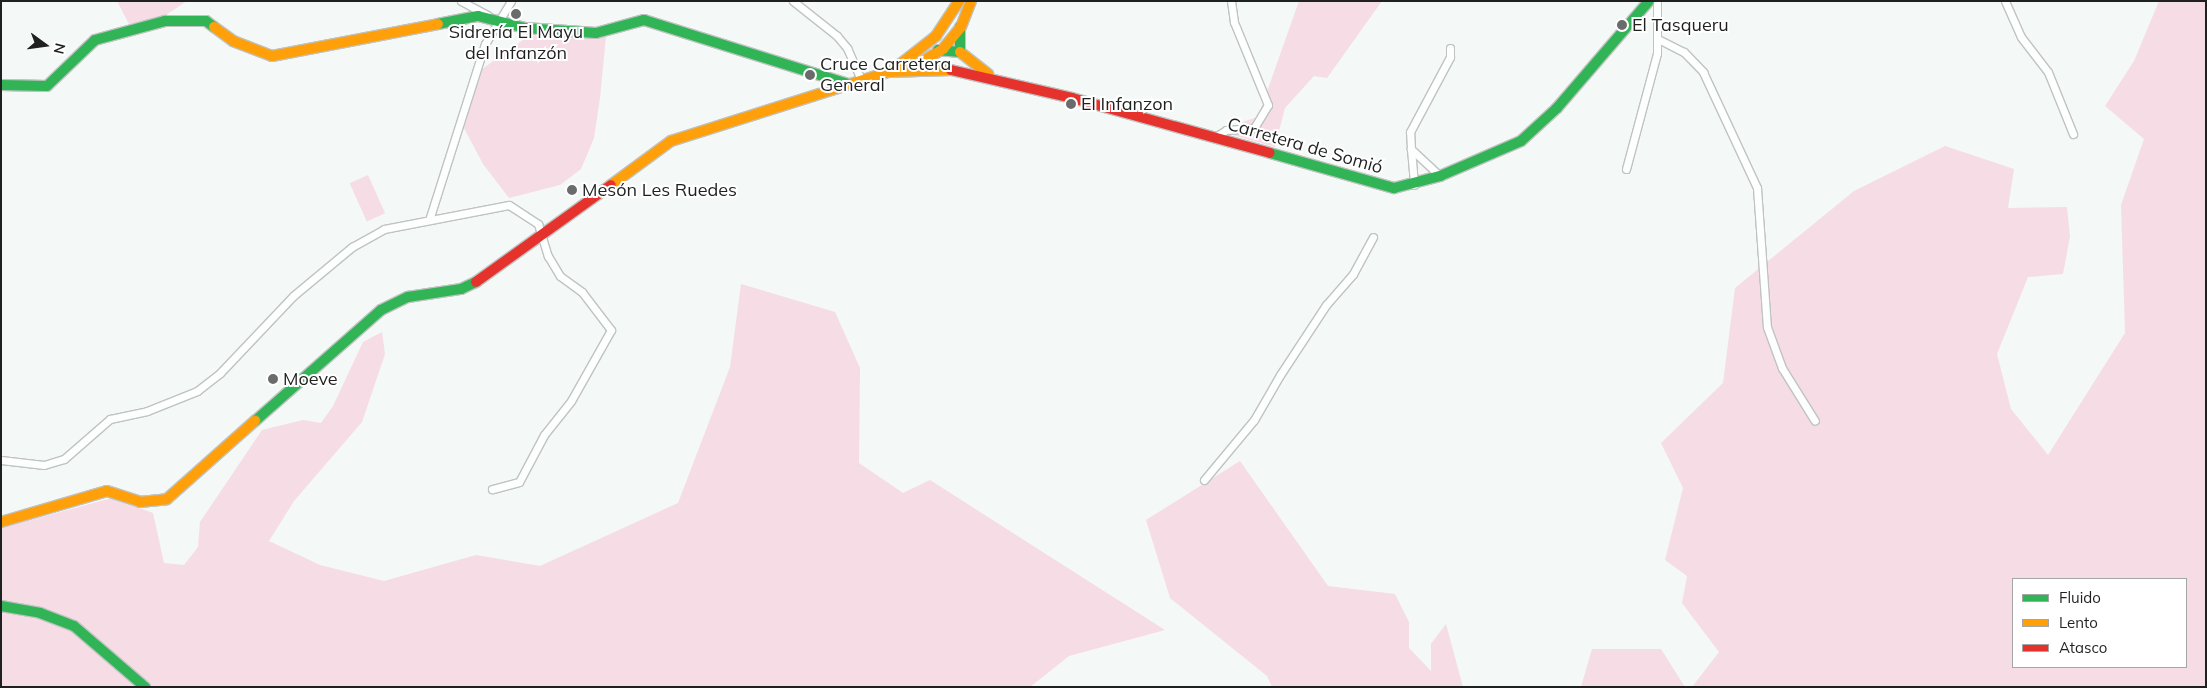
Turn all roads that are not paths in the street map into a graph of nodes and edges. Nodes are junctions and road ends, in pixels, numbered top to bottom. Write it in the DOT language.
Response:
graph roads {
  1 [pos="461,1"];
  2 [pos="511,1"];
  3 [pos="793,1"];
  4 [pos="971,1"];
  5 [pos="1649,1"];
  6 [pos="1657,1"];
  7 [pos="2006,1"];
  8 [pos="1232,2"];
  9 [pos="959,3"];
  10 [pos="499,22"];
  11 [pos="961,27"];
  12 [pos="1658,39"];
  13 [pos="1450,48"];
  14 [pos="943,49"];
  15 [pos="920,51"];
  16 [pos="960,52"];
  17 [pos="909,68"];
  18 [pos="951,70"];
  19 [pos="888,72"];
  20 [pos="993,78"];
  21 [pos="861,80"];
  22 [pos="848,84"];
  23 [pos="1,85"];
  24 [pos="2073,134"];
  25 [pos="1216,137"];
  26 [pos="1411,149"];
  27 [pos="1626,169"];
  28 [pos="1440,176"];
  29 [pos="1414,186"];
  30 [pos="430,217"];
  31 [pos="543,234"];
  32 [pos="1373,237"];
  33 [pos="1815,420"];
  34 [pos="1,460"];
  35 [pos="1204,480"];
  36 [pos="492,490"];
  37 [pos="1,522"];
  38 [pos="1,606"];
  39 [pos="145,687"];
  1 -- 10 [label="street"];
  2 -- 10 [label="street"];
  3 -- 21 [label="street"];
  4 -- 11 [label="main road"];
  5 -- 28 [label="main road, Carretera de Somió"];
  6 -- 12 [label="street"];
  7 -- 24 [label="street"];
  8 -- 25 [label="street"];
  9 -- 14 [label="main road"];
  9 -- 15 [label="main road"];
  10 -- 22 [label="main road"];
  10 -- 23 [label="main road"];
  10 -- 30 [label="street"];
  11 -- 14 [label="main road"];
  11 -- 16 [label="main road"];
  12 -- 27 [label="street"];
  12 -- 33 [label="street"];
  13 -- 26 [label="street"];
  14 -- 15 [label="main road"];
  14 -- 16 [label="main road"];
  14 -- 17 [label="main road"];
  14 -- 18 [label="main road"];
  15 -- 19 [label="main road"];
  16 -- 20 [label="main road"];
  17 -- 18 [label="main road, Carretera de Somió"];
  17 -- 19 [label="main road"];
  18 -- 20 [label="main road, Carretera de Somió"];
  19 -- 21 [label="main road"];
  20 -- 25 [label="main road, Carretera de Somió"];
  21 -- 22 [label="main road"];
  22 -- 31 [label="main road"];
  25 -- 29 [label="main road, Carretera de Somió"];
  26 -- 28 [label="street"];
  26 -- 29 [label="street"];
  28 -- 29 [label="main road, Carretera de Somió"];
  30 -- 31 [label="street"];
  30 -- 34 [label="street"];
  31 -- 36 [label="street"];
  31 -- 37 [label="main road"];
  32 -- 35 [label="street"];
  38 -- 39 [label="main road"];
}
